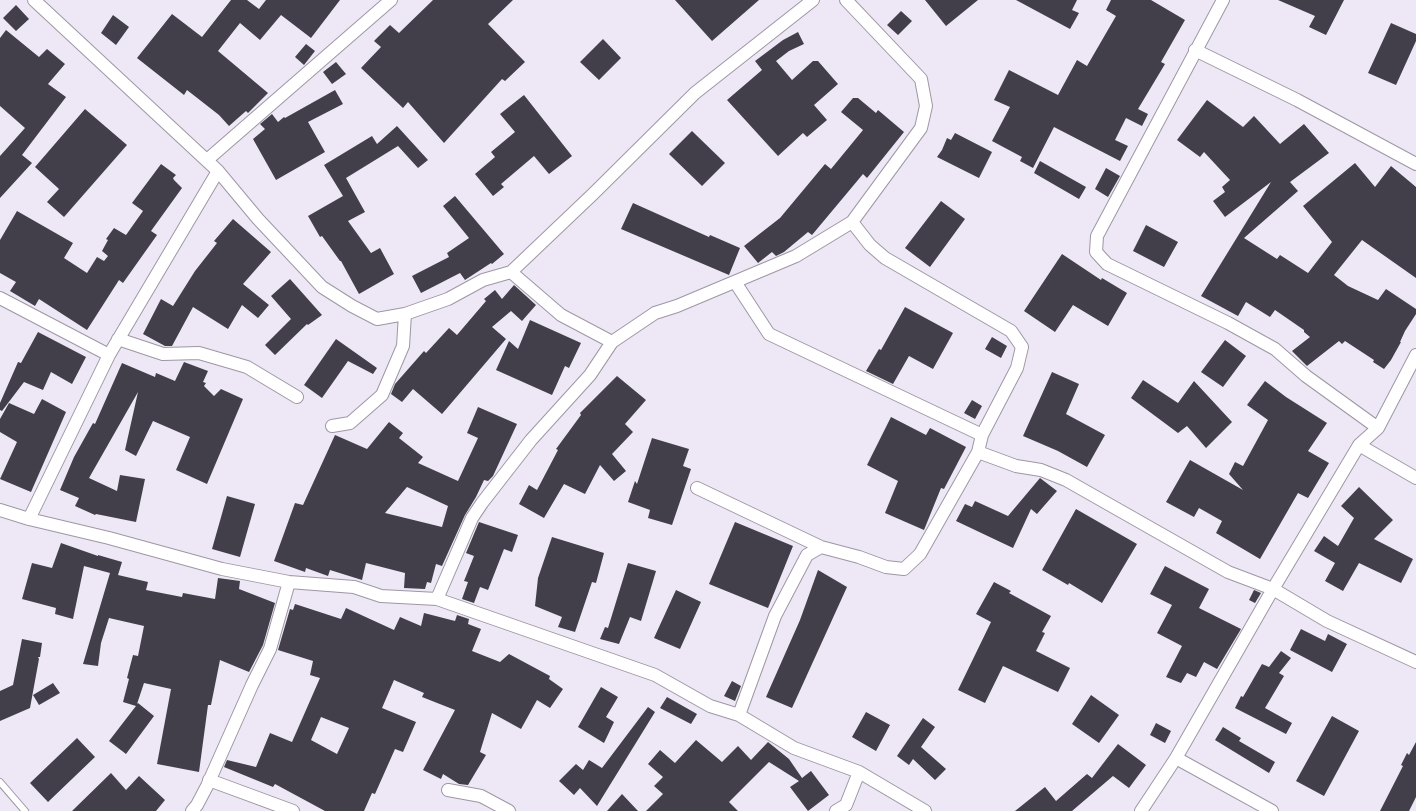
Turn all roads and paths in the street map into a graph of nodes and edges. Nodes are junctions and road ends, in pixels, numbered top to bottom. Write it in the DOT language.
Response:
graph roads {
  1 [pos="34,0"];
  2 [pos="391,0"];
  3 [pos="813,0"];
  4 [pos="846,0"];
  5 [pos="1223,0"];
  6 [pos="1196,50"];
  7 [pos="207,160"];
  8 [pos="1416,164"];
  9 [pos="218,171"];
  10 [pos="852,222"];
  11 [pos="511,272"];
  12 [pos="735,282"];
  13 [pos="0,298"];
  14 [pos="405,314"];
  15 [pos="118,339"];
  16 [pos="612,342"];
  17 [pos="109,355"];
  18 [pos="1416,356"];
  19 [pos="297,397"];
  20 [pos="332,426"];
  21 [pos="1378,428"];
  22 [pos="982,435"];
  23 [pos="1359,445"];
  24 [pos="978,452"];
  25 [pos="1416,478"];
  26 [pos="697,488"];
  27 [pos="0,510"];
  28 [pos="29,519"];
  29 [pos="821,547"];
  30 [pos="289,582"];
  31 [pos="1273,589"];
  32 [pos="437,599"];
  33 [pos="1416,662"];
  34 [pos="739,715"];
  35 [pos="1176,758"];
  36 [pos="859,772"];
  37 [pos="209,780"];
  38 [pos="0,782"];
  39 [pos="448,790"];
  40 [pos="25,811"];
  41 [pos="192,811"];
  42 [pos="293,811"];
  43 [pos="509,811"];
  44 [pos="836,811"];
  45 [pos="925,811"];
  46 [pos="1141,811"];
  47 [pos="1272,811"];
  1 -- 7 [label="street"];
  2 -- 7 [label="street"];
  3 -- 11 [label="street"];
  4 -- 10 [label="street"];
  5 -- 6 [label="street"];
  6 -- 8 [label="street"];
  6 -- 21 [label="street"];
  7 -- 9 [label="street"];
  9 -- 14 [label="street"];
  9 -- 15 [label="street"];
  10 -- 12 [label="street"];
  10 -- 22 [label="street"];
  11 -- 14 [label="street"];
  11 -- 16 [label="street"];
  12 -- 16 [label="street"];
  12 -- 22 [label="street"];
  13 -- 17 [label="street"];
  14 -- 20 [label="street"];
  15 -- 17 [label="street"];
  15 -- 19 [label="street"];
  16 -- 32 [label="street"];
  17 -- 28 [label="street"];
  18 -- 21 [label="street"];
  21 -- 23 [label="street"];
  22 -- 24 [label="street"];
  23 -- 25 [label="street"];
  23 -- 31 [label="street"];
  24 -- 29 [label="street"];
  24 -- 31 [label="street"];
  26 -- 29 [label="street"];
  27 -- 28 [label="street"];
  28 -- 30 [label="street"];
  29 -- 34 [label="street"];
  30 -- 32 [label="street"];
  30 -- 37 [label="street"];
  31 -- 33 [label="street"];
  31 -- 35 [label="street"];
  32 -- 34 [label="street"];
  34 -- 36 [label="street"];
  35 -- 46 [label="street"];
  35 -- 47 [label="street"];
  36 -- 44 [label="street"];
  36 -- 45 [label="street"];
  37 -- 41 [label="street"];
  37 -- 42 [label="street"];
  38 -- 40 [label="lane"];
  39 -- 43 [label="street"];
}
